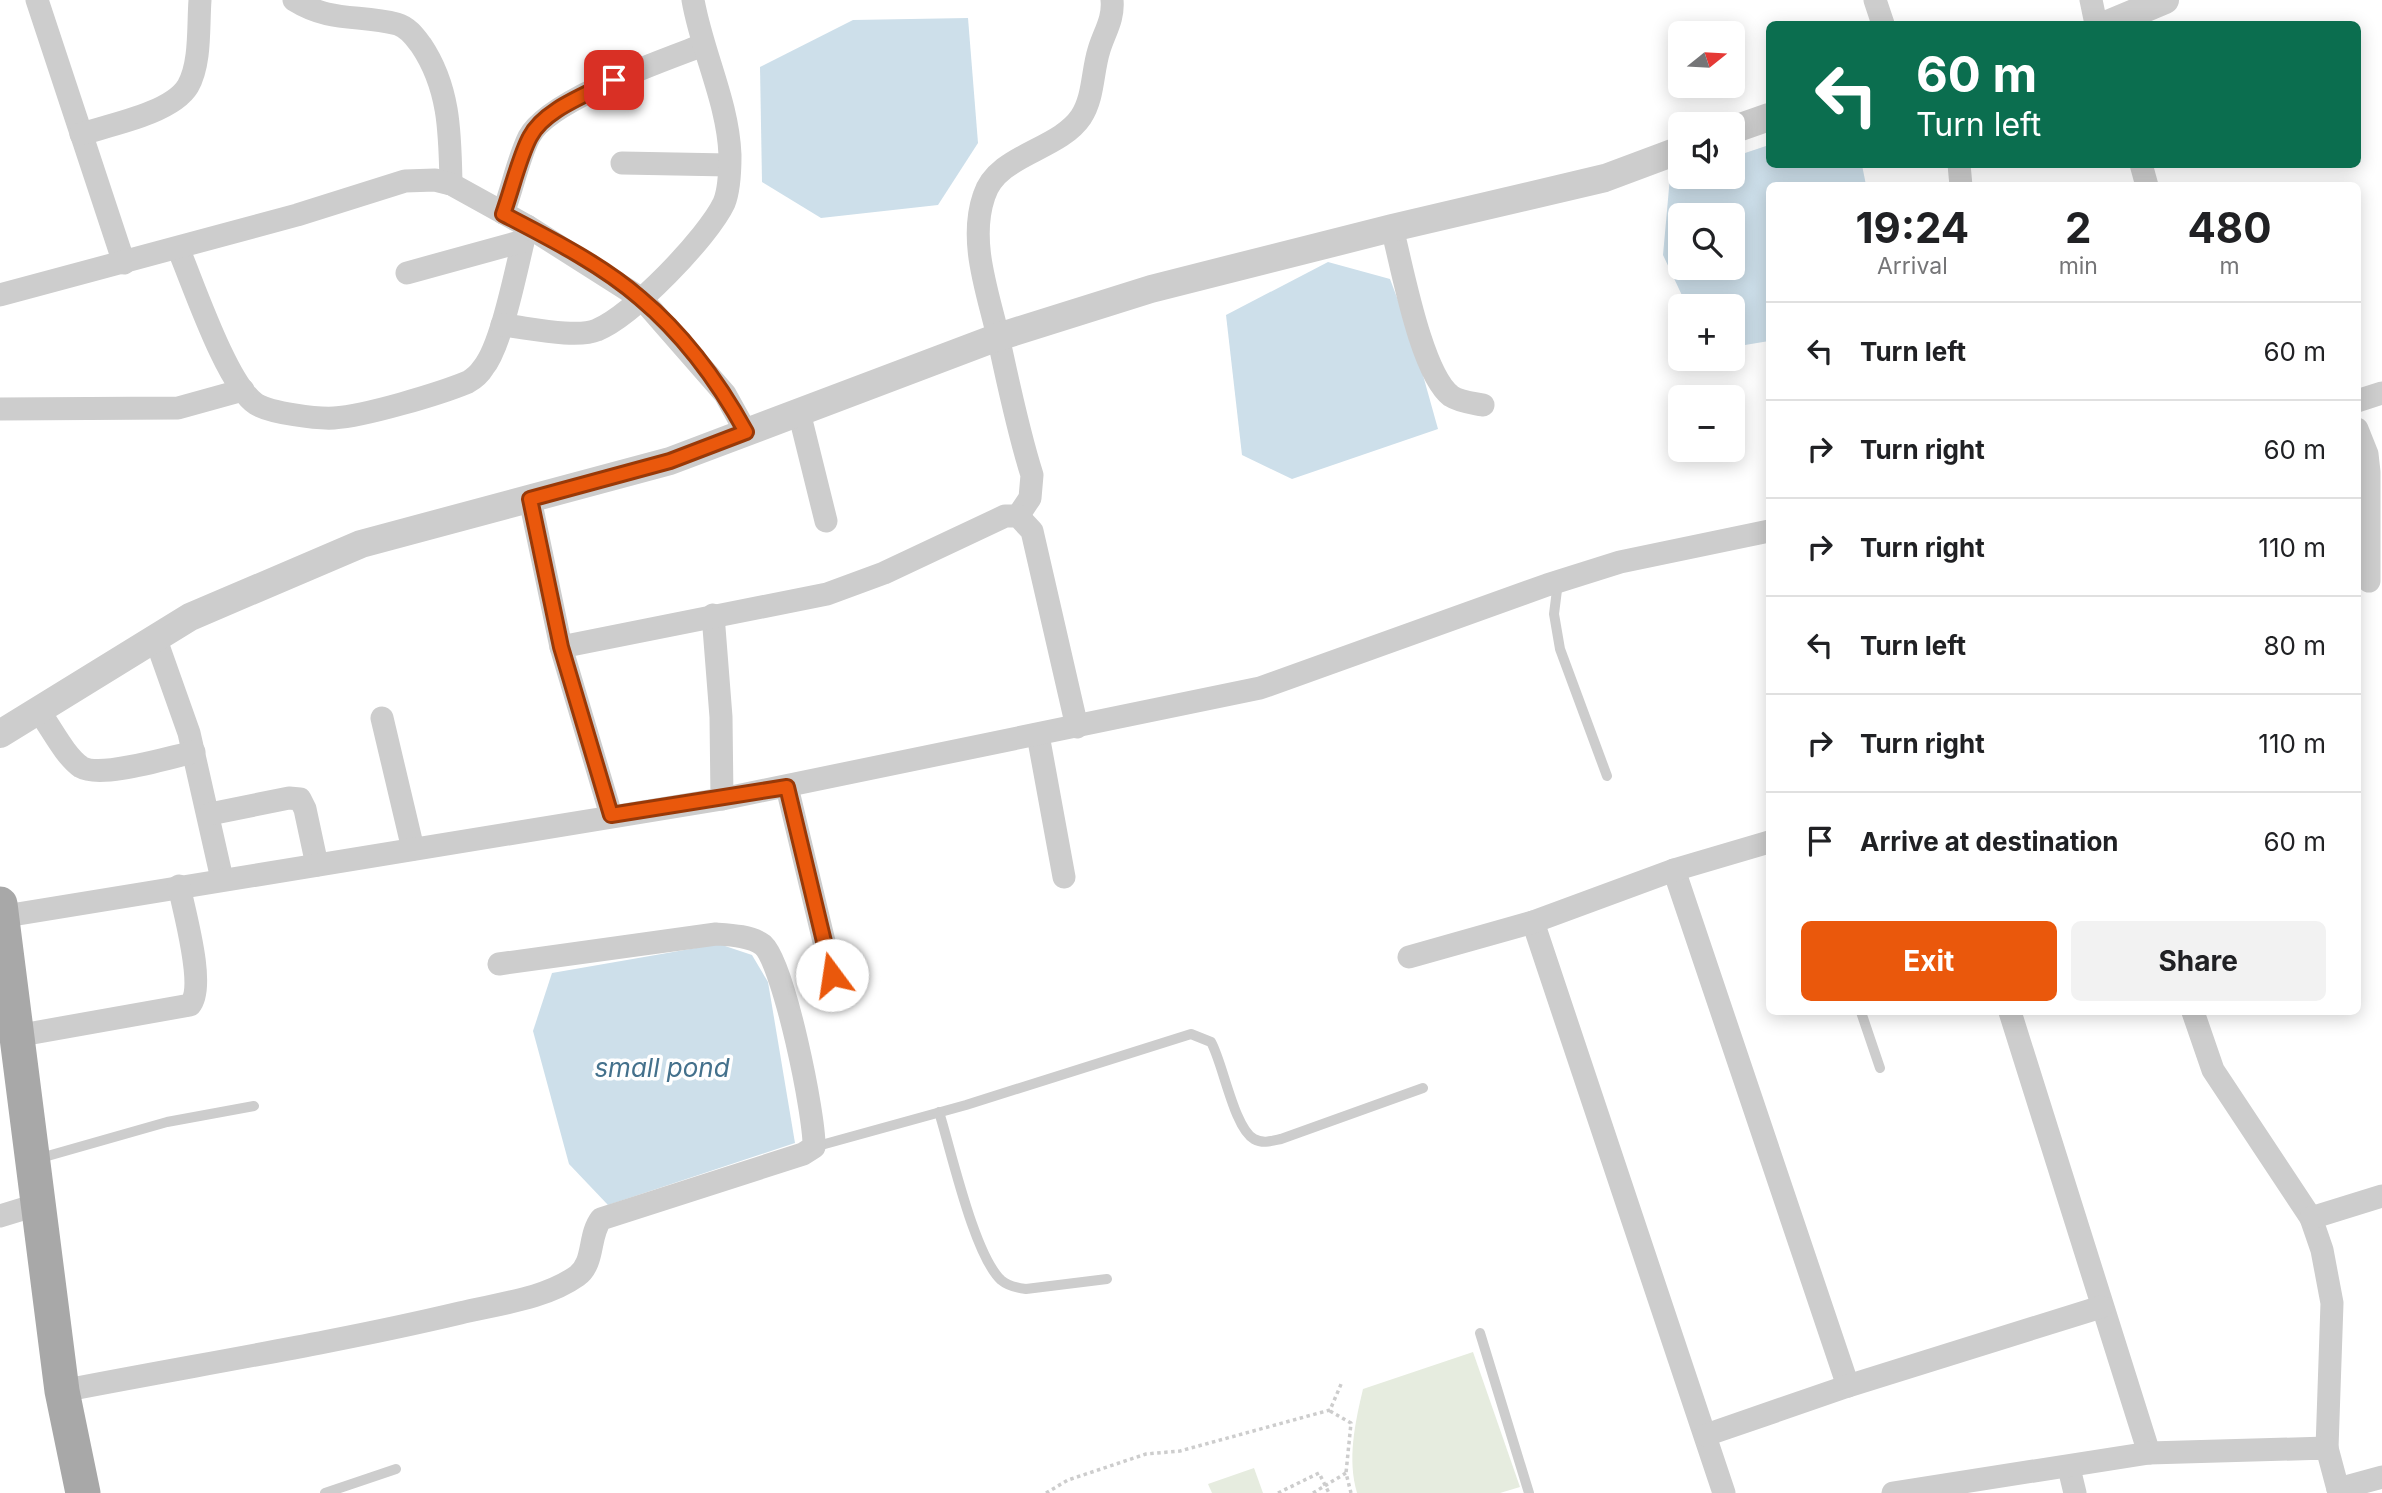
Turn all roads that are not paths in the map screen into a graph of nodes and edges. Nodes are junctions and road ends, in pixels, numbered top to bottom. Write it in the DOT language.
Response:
graph roads {
  1 [pos="37,0"];
  2 [pos="201,0"];
  3 [pos="294,0"];
  4 [pos="693,0"];
  5 [pos="1112,0"];
  6 [pos="1875,0"];
  7 [pos="2091,0"];
  8 [pos="2165,0"];
  9 [pos="1882,21"];
  10 [pos="2095,21"];
  11 [pos="2115,21"];
  12 [pos="704,45"];
  13 [pos="1766,118"];
  14 [pos="1745,125"];
  15 [pos="81,134"];
  16 [pos="1668,154"];
  17 [pos="622,163"];
  18 [pos="729,165"];
  19 [pos="451,184"];
  20 [pos="503,214"];
  21 [pos="1392,228"];
  22 [pos="525,234"];
  23 [pos="178,248"];
  24 [pos="124,263"];
  25 [pos="407,273"];
  26 [pos="0,295"];
  27 [pos="642,299"];
  28 [pos="502,325"];
  29 [pos="998,337"];
  30 [pos="243,390"];
  31 [pos="2382,393"];
  32 [pos="2361,400"];
  33 [pos="1483,405"];
  34 [pos="0,409"];
  35 [pos="799,412"];
  36 [pos="746,432"];
  37 [pos="2361,439"];
  38 [pos="530,499"];
  39 [pos="1018,516"];
  40 [pos="826,521"];
  41 [pos="1766,532"];
  42 [pos="2369,581"];
  43 [pos="1558,582"];
  44 [pos="713,615"];
  45 [pos="155,638"];
  46 [pos="561,647"];
  47 [pos="38,710"];
  48 [pos="382,718"];
  49 [pos="1077,727"];
  50 [pos="0,734"];
  51 [pos="1038,735"];
  52 [pos="194,752"];
  53 [pos="1607,776"];
  54 [pos="787,787"];
  55 [pos="722,799"];
  56 [pos="209,814"];
  57 [pos="611,815"];
  58 [pos="1766,843"];
  59 [pos="413,849"];
  60 [pos="317,865"];
  61 [pos="1674,870"];
  62 [pos="1064,877"];
  63 [pos="222,879"];
  64 [pos="179,887"];
  65 [pos="1,913"];
  66 [pos="1533,922"];
  67 [pos="1409,957"];
  68 [pos="499,964"];
  69 [pos="832,975"];
  70 [pos="1862,1015"];
  71 [pos="2011,1015"];
  72 [pos="2194,1015"];
  73 [pos="16,1036"];
  74 [pos="1880,1068"];
  75 [pos="1423,1088"];
  76 [pos="254,1106"];
  77 [pos="939,1112"];
  78 [pos="814,1147"];
  79 [pos="31,1161"];
  80 [pos="2382,1196"];
  81 [pos="36,1205"];
  82 [pos="0,1216"];
  83 [pos="2311,1218"];
  84 [pos="1107,1279"];
  85 [pos="2101,1307"];
  86 [pos="1480,1333"];
  87 [pos="1847,1386"];
  88 [pos="62,1391"];
  89 [pos="1706,1436"];
  90 [pos="2327,1448"];
  91 [pos="2149,1453"];
  92 [pos="2069,1468"];
  93 [pos="396,1469"];
  94 [pos="2382,1477"];
  95 [pos="2338,1491"];
  96 [pos="83,1493"];
  97 [pos="325,1493"];
  98 [pos="1530,1493"];
  99 [pos="1724,1493"];
  100 [pos="1893,1493"];
  101 [pos="2075,1493"];
  1 -- 15 [label="street"];
  2 -- 15 [label="street"];
  3 -- 19 [label="street"];
  4 -- 12 [label="street"];
  5 -- 29 [label="street"];
  6 -- 9 [label="street"];
  7 -- 10 [label="street"];
  8 -- 11 [label="street"];
  12 -- 18 [label="street"];
  12 -- 20 [label="street"];
  13 -- 14 [label="street"];
  15 -- 24 [label="street"];
  16 -- 21 [label="street"];
  17 -- 18 [label="street"];
  18 -- 27 [label="street"];
  19 -- 20 [label="street"];
  19 -- 23 [label="street"];
  20 -- 22 [label="street"];
  21 -- 29 [label="street"];
  21 -- 33 [label="street"];
  22 -- 25 [label="street"];
  22 -- 27 [label="street"];
  22 -- 28 [label="street"];
  23 -- 24 [label="street"];
  23 -- 30 [label="street"];
  24 -- 26 [label="street"];
  27 -- 28 [label="street"];
  27 -- 36 [label="street"];
  28 -- 30 [label="street"];
  29 -- 35 [label="street"];
  29 -- 39 [label="street"];
  30 -- 34 [label="street"];
  31 -- 32 [label="street"];
  35 -- 36 [label="street"];
  35 -- 40 [label="street"];
  36 -- 38 [label="street"];
  37 -- 42 [label="street"];
  38 -- 45 [label="street"];
  38 -- 46 [label="street"];
  39 -- 44 [label="street"];
  39 -- 49 [label="street"];
  41 -- 43 [label="street"];
  43 -- 49 [label="street"];
  43 -- 53 [label="lane"];
  44 -- 46 [label="street"];
  44 -- 55 [label="street"];
  45 -- 47 [label="street"];
  45 -- 52 [label="street"];
  46 -- 57 [label="street"];
  47 -- 50 [label="street"];
  47 -- 52 [label="street"];
  48 -- 59 [label="street"];
  49 -- 51 [label="street"];
  51 -- 54 [label="street"];
  51 -- 62 [label="street"];
  52 -- 56 [label="street"];
  54 -- 55 [label="street"];
  54 -- 69 [label="street"];
  55 -- 57 [label="street"];
  56 -- 60 [label="street"];
  56 -- 63 [label="street"];
  57 -- 59 [label="street"];
  58 -- 61 [label="street"];
  59 -- 60 [label="street"];
  60 -- 63 [label="street"];
  61 -- 66 [label="street"];
  61 -- 87 [label="street"];
  63 -- 64 [label="street"];
  64 -- 65 [label="street"];
  64 -- 73 [label="street"];
  65 -- 73 [label="main road"];
  66 -- 67 [label="street"];
  66 -- 89 [label="street"];
  68 -- 78 [label="street"];
  70 -- 74 [label="lane"];
  71 -- 85 [label="street"];
  72 -- 83 [label="street"];
  73 -- 79 [label="main road"];
  75 -- 77 [label="lane"];
  76 -- 79 [label="lane"];
  77 -- 78 [label="lane"];
  77 -- 84 [label="lane"];
  78 -- 88 [label="street"];
  79 -- 81 [label="main road"];
  80 -- 83 [label="street"];
  81 -- 82 [label="street"];
  81 -- 88 [label="main road"];
  83 -- 90 [label="street"];
  85 -- 87 [label="street"];
  85 -- 91 [label="street"];
  86 -- 98 [label="lane"];
  87 -- 89 [label="street"];
  88 -- 96 [label="main road"];
  89 -- 99 [label="street"];
  90 -- 91 [label="street"];
  90 -- 95 [label="street"];
  91 -- 92 [label="street"];
  92 -- 100 [label="street"];
  92 -- 101 [label="street"];
  93 -- 97 [label="lane"];
  94 -- 95 [label="street"];
}
